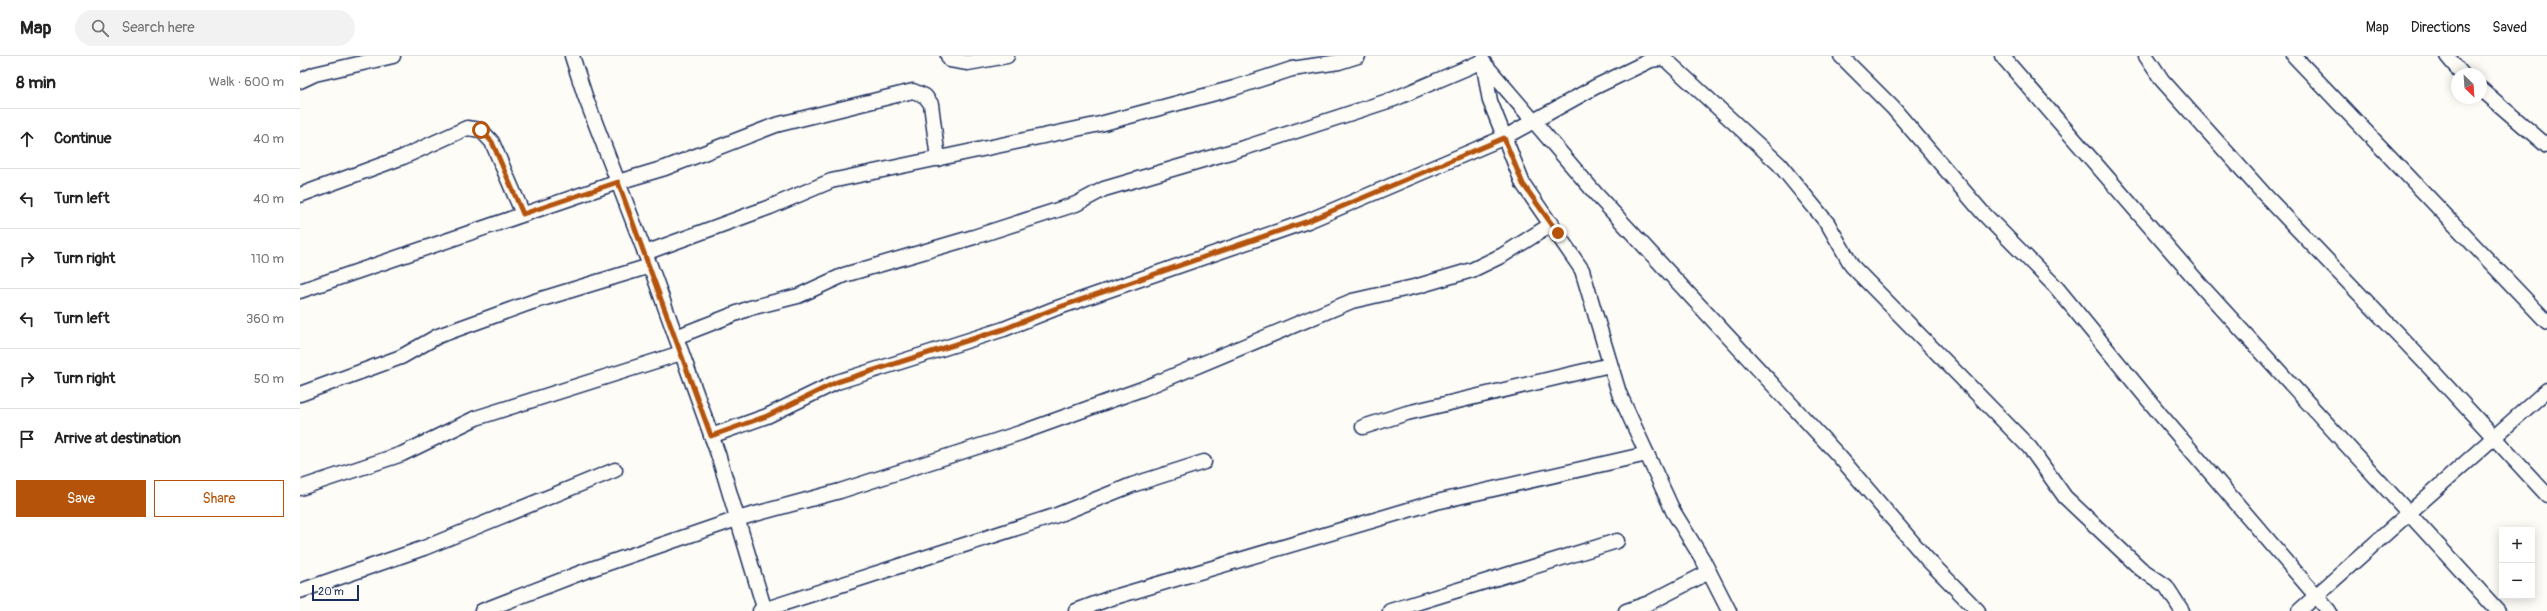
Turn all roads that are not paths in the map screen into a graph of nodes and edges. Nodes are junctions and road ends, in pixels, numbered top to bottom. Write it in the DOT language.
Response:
graph roads {
  1 [pos="392,56"];
  2 [pos="572,56"];
  3 [pos="948,56"];
  4 [pos="1007,56"];
  5 [pos="1358,56"];
  6 [pos="1841,56"];
  7 [pos="2002,56"];
  8 [pos="2146,56"];
  9 [pos="2294,56"];
  10 [pos="2447,56"];
  11 [pos="1481,59"];
  12 [pos="2457,68"];
  13 [pos="300,81"];
  14 [pos="2487,94"];
  15 [pos="1533,120"];
  16 [pos="1504,138"];
  17 [pos="2547,146"];
  18 [pos="938,159"];
  19 [pos="618,182"];
  20 [pos="300,195"];
  21 [pos="523,214"];
  22 [pos="1552,224"];
  23 [pos="648,260"];
  24 [pos="300,291"];
  25 [pos="2547,322"];
  26 [pos="676,337"];
  27 [pos="682,353"];
  28 [pos="1610,365"];
  29 [pos="2547,390"];
  30 [pos="300,394"];
  31 [pos="1363,427"];
  32 [pos="711,436"];
  33 [pos="2494,437"];
  34 [pos="1647,454"];
  35 [pos="1204,462"];
  36 [pos="615,470"];
  37 [pos="300,488"];
  38 [pos="2547,495"];
  39 [pos="2408,514"];
  40 [pos="737,519"];
  41 [pos="1617,542"];
  42 [pos="1709,572"];
  43 [pos="300,591"];
  44 [pos="2316,596"];
  45 [pos="482,611"];
  46 [pos="763,611"];
  47 [pos="1076,611"];
  48 [pos="1390,611"];
  49 [pos="1626,611"];
  50 [pos="1729,611"];
  51 [pos="1978,611"];
  52 [pos="2182,611"];
  53 [pos="2299,611"];
  54 [pos="2329,611"];
  55 [pos="2498,611"];
  1 -- 13 [label="street"];
  2 -- 19 [label="street"];
  3 -- 4 [label="street"];
  5 -- 18 [label="street"];
  6 -- 44 [label="street"];
  7 -- 39 [label="street"];
  8 -- 33 [label="street"];
  9 -- 25 [label="street"];
  10 -- 12 [label="street"];
  11 -- 15 [label="street"];
  11 -- 16 [label="street"];
  11 -- 26 [label="street"];
  14 -- 17 [label="street"];
  15 -- 16 [label="street"];
  15 -- 51 [label="street"];
  15 -- 52 [label="street"];
  16 -- 22 [label="street"];
  16 -- 32 [label="street"];
  18 -- 19 [label="street"];
  18 -- 23 [label="street"];
  19 -- 21 [label="street"];
  19 -- 23 [label="street"];
  20 -- 21 [label="street"];
  21 -- 24 [label="street"];
  22 -- 28 [label="street"];
  22 -- 40 [label="street"];
  23 -- 26 [label="street"];
  23 -- 30 [label="street"];
  26 -- 27 [label="street"];
  27 -- 32 [label="street"];
  27 -- 37 [label="street"];
  28 -- 31 [label="street"];
  28 -- 34 [label="street"];
  29 -- 33 [label="street"];
  32 -- 40 [label="street"];
  33 -- 38 [label="street"];
  33 -- 39 [label="street"];
  34 -- 42 [label="street"];
  34 -- 47 [label="street"];
  35 -- 46 [label="street"];
  36 -- 43 [label="street"];
  39 -- 44 [label="street"];
  39 -- 55 [label="street"];
  40 -- 45 [label="street"];
  40 -- 46 [label="street"];
  41 -- 48 [label="street"];
  42 -- 49 [label="street"];
  42 -- 50 [label="street"];
  44 -- 53 [label="street"];
  44 -- 54 [label="street"];
}
